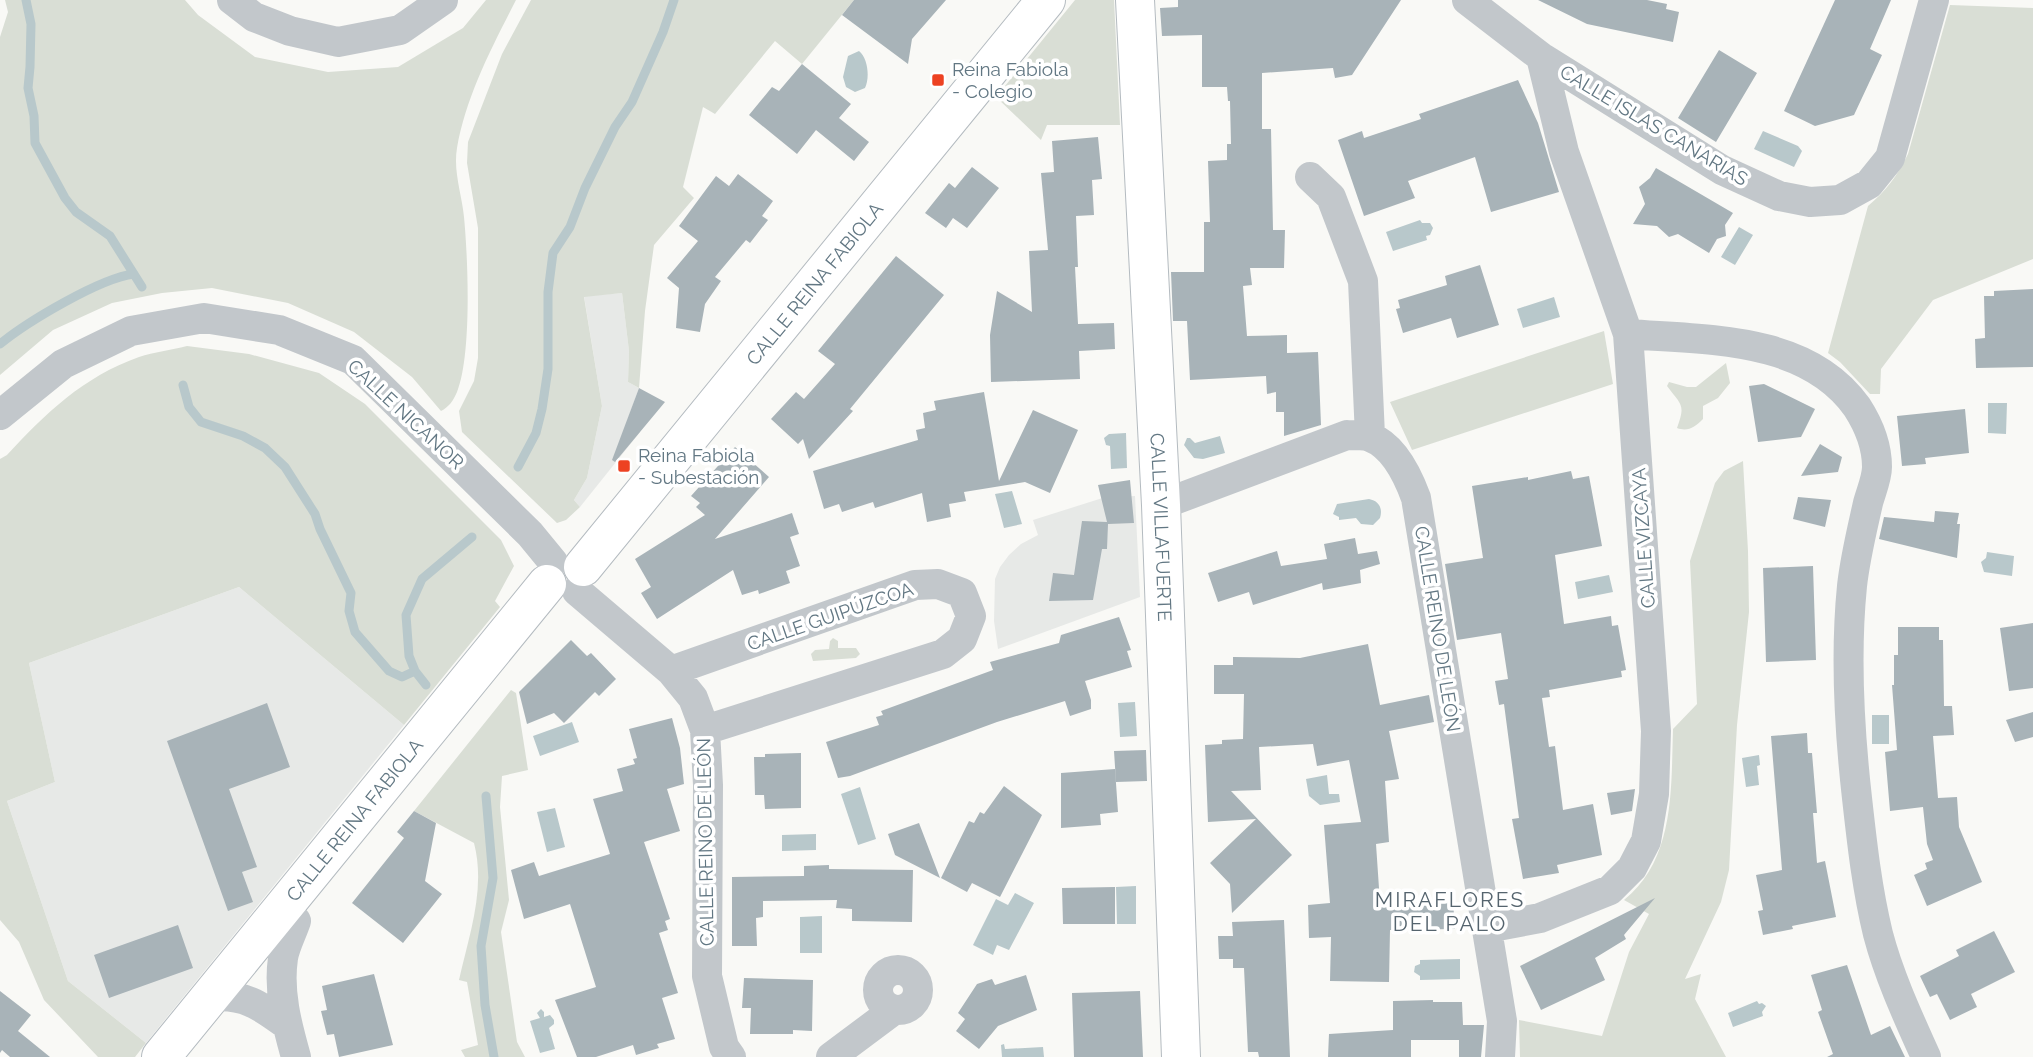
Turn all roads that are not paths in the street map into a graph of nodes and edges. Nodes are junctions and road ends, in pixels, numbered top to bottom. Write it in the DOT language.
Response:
graph roads {
  1 [pos="232,0"];
  2 [pos="443,0"];
  3 [pos="1021,0"];
  4 [pos="1046,0"];
  5 [pos="1135,0"];
  6 [pos="1467,0"];
  7 [pos="1934,0"];
  8 [pos="1541,57"];
  9 [pos="1310,177"];
  10 [pos="1628,334"];
  11 [pos="0,415"];
  12 [pos="1370,436"];
  13 [pos="1161,505"];
  14 [pos="565,576"];
  15 [pos="671,671"];
  16 [pos="705,730"];
  17 [pos="296,921"];
  18 [pos="1487,928"];
  19 [pos="223,996"];
  20 [pos="894,1010"];
  21 [pos="287,1025"];
  22 [pos="161,1057"];
  23 [pos="187,1057"];
  24 [pos="296,1057"];
  25 [pos="731,1057"];
  26 [pos="831,1057"];
  27 [pos="1181,1057"];
  28 [pos="1500,1057"];
  29 [pos="1926,1057"];
  1 -- 2 [label="street"];
  3 -- 14 [label="street, CALLE REINA FABIOLA"];
  4 -- 14 [label="street, CALLE REINA FABIOLA"];
  5 -- 13 [label="street, CALLE VILLAFUERTE"];
  6 -- 8 [label="street, CALLE ISLAS CANARIAS"];
  7 -- 8 [label="street, CALLE ISLAS CANARIAS"];
  8 -- 10 [label="street, CALLE VIZCAYA"];
  9 -- 12 [label="street"];
  10 -- 18 [label="street, CALLE VIZCAYA"];
  10 -- 29 [label="street"];
  11 -- 14 [label="street, CALLE NICANOR"];
  12 -- 13 [label="street"];
  12 -- 18 [label="street, CALLE REINO DE LEÓN"];
  13 -- 27 [label="street, CALLE VILLAFUERTE"];
  14 -- 15 [label="street, CALLE REINO DE LEÓN"];
  14 -- 17 [label="street, CALLE REINA FABIOLA"];
  14 -- 19 [label="street, CALLE REINA FABIOLA"];
  15 -- 16 [label="street, CALLE REINO DE LEÓN"];
  15 -- 16 [label="street, CALLE GUIPÚZCOA"];
  16 -- 25 [label="street, CALLE REINO DE LEÓN"];
  17 -- 19 [label="street, CALLE REINA FABIOLA"];
  17 -- 21 [label="street"];
  18 -- 28 [label="street, CALLE REINO DE LEÓN"];
  19 -- 21 [label="street"];
  19 -- 22 [label="street, CALLE REINA FABIOLA"];
  19 -- 23 [label="street, CALLE REINA FABIOLA"];
  20 -- 26 [label="street"];
  21 -- 24 [label="street"];
}
